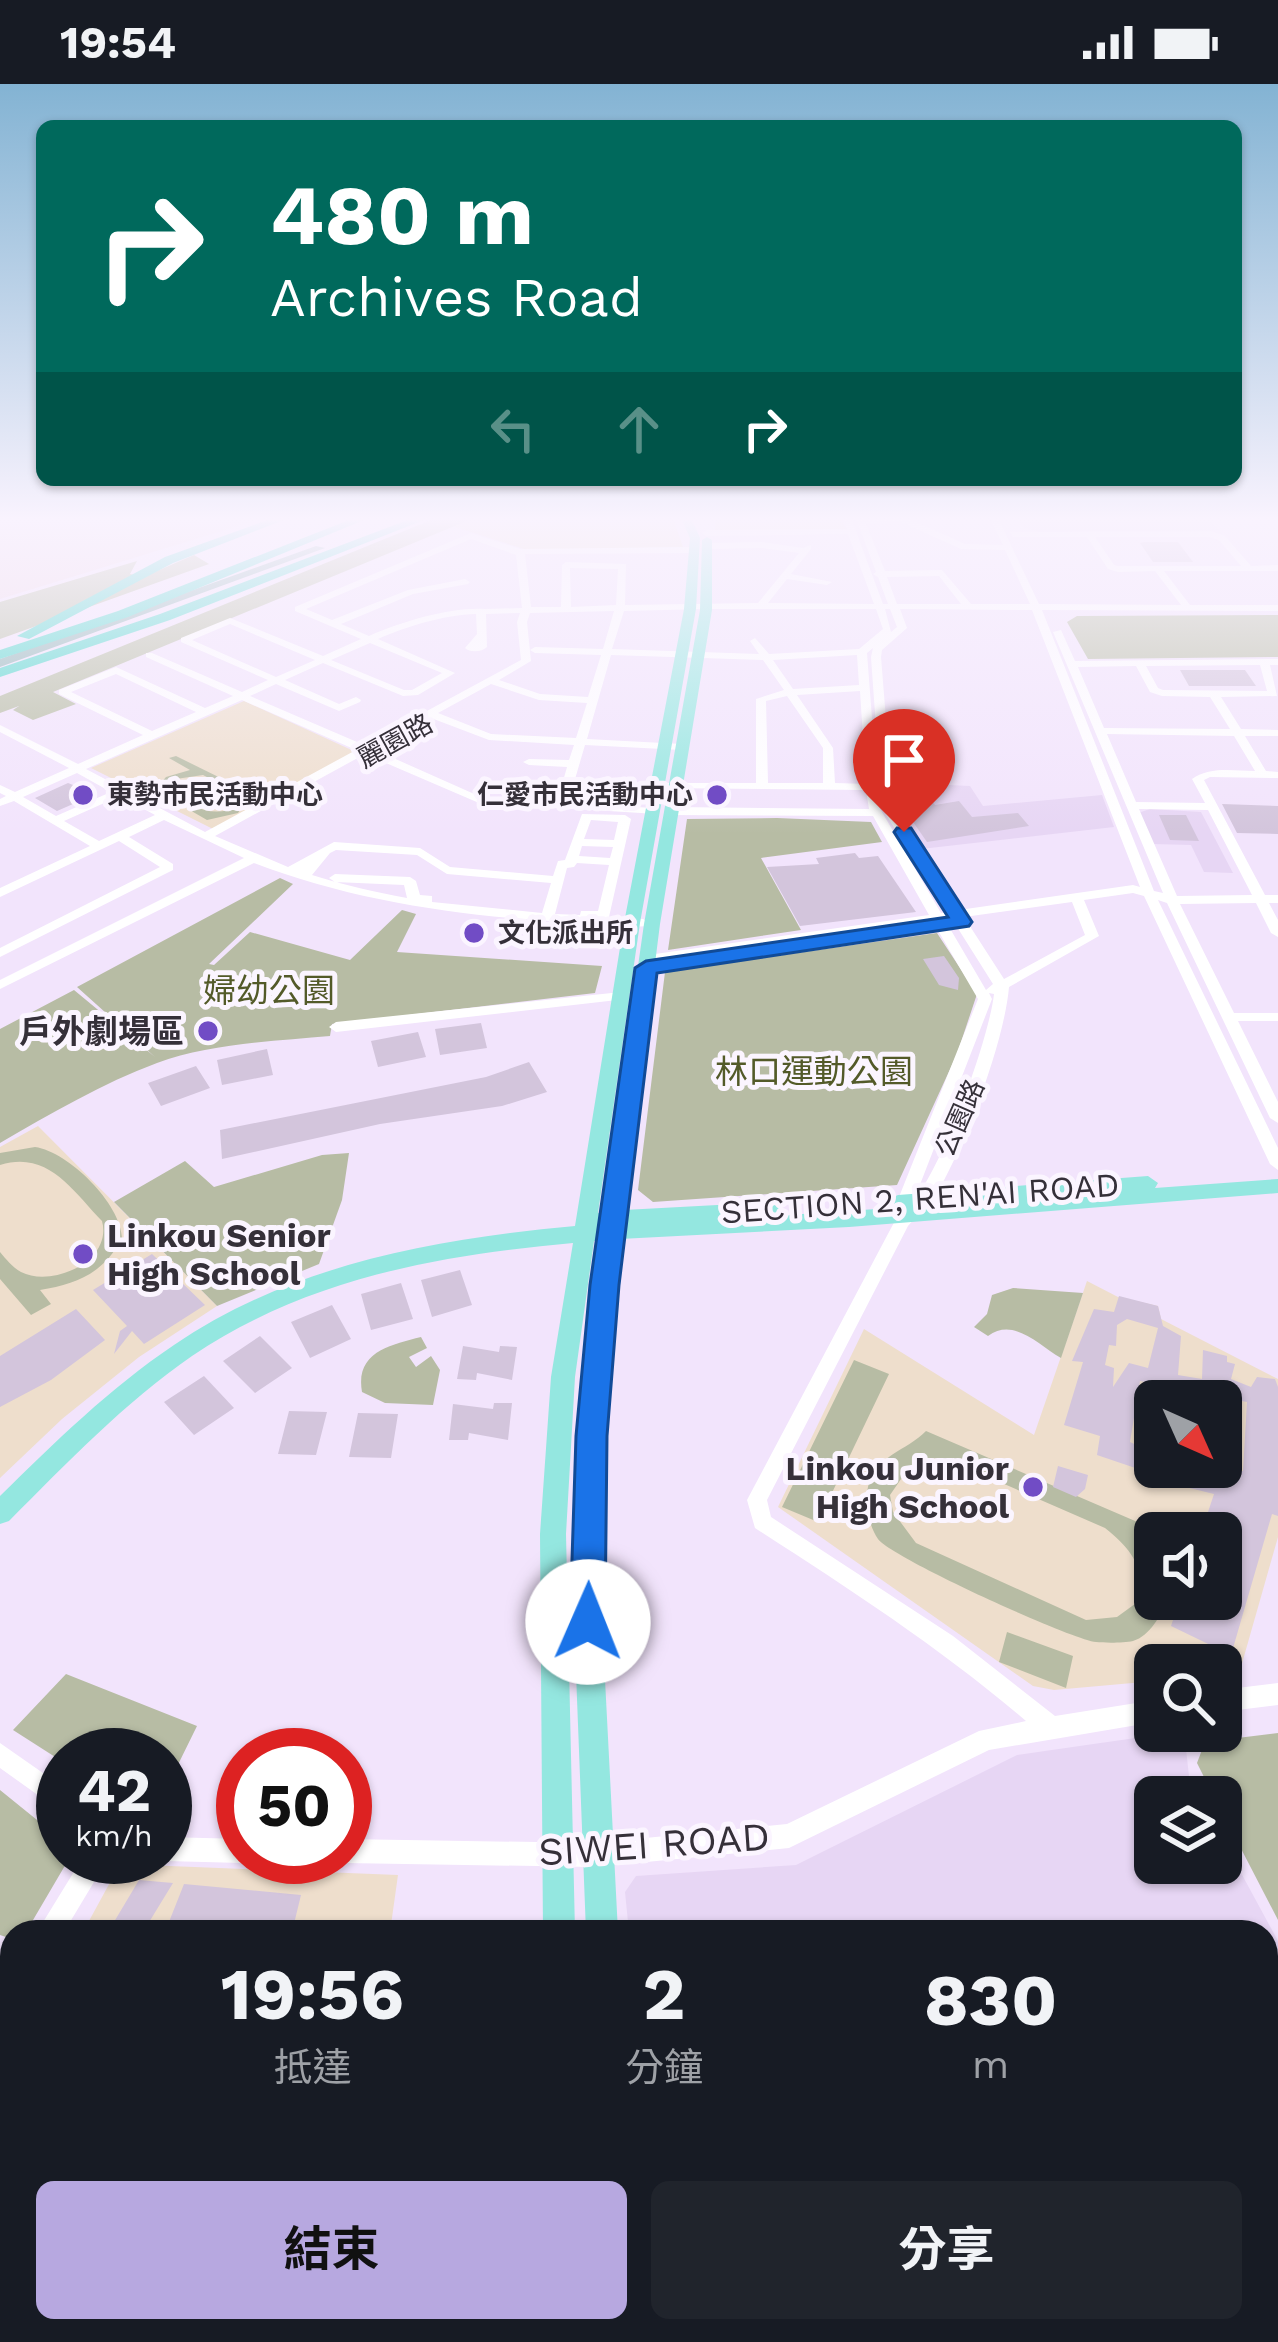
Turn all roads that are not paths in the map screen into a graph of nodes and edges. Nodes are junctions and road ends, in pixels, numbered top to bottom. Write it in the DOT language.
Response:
graph roads {
  1 [pos="49,623"];
  2 [pos="72,623"];
  3 [pos="146,623"];
  4 [pos="224,623"];
  5 [pos="236,623"];
  6 [pos="414,623"];
  7 [pos="482,623"];
  8 [pos="522,623"];
  9 [pos="528,623"];
  10 [pos="615,623"];
  11 [pos="690,623"];
  12 [pos="701,623"];
  13 [pos="892,623"];
  14 [pos="1048,623"];
  15 [pos="1050,623"];
  16 [pos="331,624"];
  17 [pos="482,634"];
  18 [pos="370,640"];
  19 [pos="755,640"];
  20 [pos="0,649"];
  21 [pos="535,650"];
  22 [pos="606,652"];
  23 [pos="690,655"];
  24 [pos="149,656"];
  25 [pos="867,656"];
  26 [pos="767,657"];
  27 [pos="324,660"];
  28 [pos="1264,662"];
  29 [pos="1278,662"];
  30 [pos="1139,663"];
  31 [pos="1071,664"];
  32 [pos="0,673"];
  33 [pos="276,682"];
  34 [pos="496,682"];
  35 [pos="863,688"];
  36 [pos="790,692"];
  37 [pos="1214,694"];
  38 [pos="241,697"];
  39 [pos="356,700"];
  40 [pos="594,700"];
  41 [pos="207,712"];
  42 [pos="435,715"];
  43 [pos="873,717"];
  44 [pos="0,728"];
  45 [pos="1100,731"];
  46 [pos="1237,732"];
  47 [pos="1278,733"];
  48 [pos="153,736"];
  49 [pos="580,741"];
  50 [pos="665,745"];
  51 [pos="682,747"];
  52 [pos="368,752"];
  53 [pos="529,763"];
  54 [pos="574,764"];
  55 [pos="82,768"];
  56 [pos="1263,775"];
  57 [pos="1278,775"];
  58 [pos="657,785"];
  59 [pos="762,785"];
  60 [pos="676,786"];
  61 [pos="829,787"];
  62 [pos="877,787"];
  63 [pos="0,788"];
  64 [pos="122,791"];
  65 [pos="15,796"];
  66 [pos="0,803"];
  67 [pos="1132,806"];
  68 [pos="561,807"];
  69 [pos="1212,807"];
  70 [pos="879,809"];
  71 [pos="671,811"];
  72 [pos="652,812"];
  73 [pos="165,814"];
  74 [pos="56,820"];
  75 [pos="119,836"];
  76 [pos="212,837"];
  77 [pos="577,842"];
  78 [pos="619,844"];
  79 [pos="97,845"];
  80 [pos="326,850"];
  81 [pos="254,858"];
  82 [pos="572,859"];
  83 [pos="616,862"];
  84 [pos="0,872"];
  85 [pos="288,872"];
  86 [pos="304,877"];
  87 [pos="559,880"];
  88 [pos="17,884"];
  89 [pos="0,892"];
  90 [pos="1149,894"];
  91 [pos="435,899"];
  92 [pos="1259,899"];
  93 [pos="1278,899"];
  94 [pos="1172,900"];
  95 [pos="1078,901"];
  96 [pos="548,915"];
  97 [pos="959,918"];
  98 [pos="939,921"];
  99 [pos="642,923"];
  100 [pos="1278,933"];
  101 [pos="0,952"];
  102 [pos="647,963"];
  103 [pos="0,985"];
  104 [pos="1002,987"];
  105 [pos="984,992"];
  106 [pos="621,996"];
  107 [pos="1229,1017"];
  108 [pos="1278,1017"];
  109 [pos="336,1027"];
  110 [pos="963,1060"];
  111 [pos="984,1064"];
  112 [pos="1278,1118"];
  113 [pos="932,1160"];
  114 [pos="1278,1168"];
  115 [pos="1278,1186"];
  116 [pos="912,1206"];
  117 [pos="592,1229"];
  118 [pos="0,1513"];
  119 [pos="1278,1694"];
  120 [pos="1242,1698"];
  121 [pos="1134,1714"];
  122 [pos="1048,1725"];
  123 [pos="0,1754"];
  124 [pos="36,1781"];
  125 [pos="372,1851"];
  126 [pos="556,1853"];
  127 [pos="596,1855"];
  128 [pos="80,1884"];
  129 [pos="58,1920"];
  130 [pos="559,1920"];
  131 [pos="601,1920"];
  1 -- 20 [label="highway"];
  2 -- 20 [label="highway"];
  3 -- 32 [label="highway"];
  4 -- 33 [label="street"];
  5 -- 27 [label="street"];
  6 -- 18 [label="street"];
  7 -- 17 [label="street"];
  8 -- 34 [label="street, 麗園路"];
  9 -- 21 [label="street"];
  10 -- 22 [label="street"];
  11 -- 23 [label="main road"];
  12 -- 23 [label="main road"];
  13 -- 25 [label="street"];
  14 -- 90 [label="street"];
  15 -- 31 [label="street"];
  16 -- 18 [label="street"];
  18 -- 27 [label="street"];
  18 -- 27 [label="street"];
  19 -- 26 [label="street"];
  21 -- 22 [label="street"];
  21 -- 34 [label="street, 麗園路"];
  22 -- 23 [label="street"];
  22 -- 40 [label="street"];
  23 -- 26 [label="street"];
  23 -- 50 [label="main road"];
  23 -- 51 [label="main road"];
  24 -- 38 [label="street"];
  25 -- 26 [label="street"];
  25 -- 35 [label="street"];
  25 -- 43 [label="street"];
  26 -- 36 [label="street"];
  27 -- 33 [label="street"];
  28 -- 29 [label="street"];
  28 -- 30 [label="street"];
  28 -- 37 [label="street"];
  30 -- 31 [label="street"];
  30 -- 37 [label="street"];
  31 -- 45 [label="street"];
  33 -- 38 [label="street"];
  33 -- 39 [label="street"];
  34 -- 40 [label="street"];
  34 -- 42 [label="street, 麗園路"];
  35 -- 36 [label="street"];
  35 -- 43 [label="street"];
  36 -- 59 [label="street"];
  36 -- 61 [label="street"];
  37 -- 46 [label="street"];
  38 -- 41 [label="street"];
  38 -- 52 [label="street"];
  40 -- 49 [label="street"];
  41 -- 48 [label="street"];
  41 -- 48 [label="street"];
  42 -- 49 [label="street"];
  42 -- 52 [label="street, 麗園路"];
  43 -- 62 [label="street"];
  44 -- 55 [label="street"];
  45 -- 46 [label="street"];
  45 -- 67 [label="street"];
  46 -- 47 [label="street"];
  46 -- 56 [label="street"];
  48 -- 55 [label="street"];
  49 -- 50 [label="street"];
  49 -- 54 [label="street"];
  50 -- 51 [label="street"];
  50 -- 58 [label="main road"];
  51 -- 60 [label="main road"];
  52 -- 68 [label="street"];
  52 -- 76 [label="street, 麗園路"];
  53 -- 54 [label="street"];
  54 -- 68 [label="street"];
  55 -- 64 [label="street"];
  55 -- 65 [label="street"];
  56 -- 57 [label="street"];
  56 -- 69 [label="street"];
  58 -- 60 [label="street"];
  58 -- 72 [label="main road"];
  59 -- 60 [label="street"];
  59 -- 61 [label="street"];
  60 -- 71 [label="main road"];
  61 -- 62 [label="street"];
  62 -- 70 [label="street"];
  63 -- 65 [label="street"];
  64 -- 73 [label="street"];
  64 -- 74 [label="street"];
  65 -- 66 [label="street"];
  65 -- 74 [label="street"];
  67 -- 69 [label="street"];
  67 -- 94 [label="street"];
  68 -- 72 [label="street"];
  69 -- 92 [label="street"];
  70 -- 71 [label="street"];
  70 -- 97 [label="street"];
  70 -- 98 [label="street"];
  71 -- 99 [label="main road"];
  72 -- 99 [label="main road"];
  73 -- 75 [label="street"];
  73 -- 76 [label="street"];
  74 -- 79 [label="street"];
  75 -- 79 [label="street"];
  75 -- 101 [label="street"];
  76 -- 81 [label="street"];
  77 -- 78 [label="street"];
  77 -- 78 [label="street"];
  77 -- 82 [label="street"];
  78 -- 83 [label="street"];
  79 -- 88 [label="street"];
  80 -- 85 [label="street"];
  80 -- 86 [label="street"];
  80 -- 87 [label="street"];
  81 -- 85 [label="street"];
  81 -- 103 [label="street"];
  82 -- 83 [label="street"];
  82 -- 87 [label="street"];
  83 -- 96 [label="street"];
  84 -- 88 [label="street"];
  85 -- 86 [label="street"];
  86 -- 91 [label="street"];
  86 -- 96 [label="street"];
  87 -- 96 [label="street"];
  88 -- 89 [label="street"];
  90 -- 94 [label="street"];
  90 -- 95 [label="street"];
  90 -- 114 [label="street"];
  92 -- 93 [label="street"];
  92 -- 94 [label="street"];
  92 -- 100 [label="street"];
  94 -- 107 [label="street"];
  95 -- 97 [label="street"];
  95 -- 104 [label="street"];
  96 -- 99 [label="street"];
  97 -- 98 [label="street"];
  97 -- 104 [label="street"];
  98 -- 102 [label="street"];
  98 -- 105 [label="street"];
  99 -- 102 [label="main road"];
  99 -- 106 [label="main road"];
  102 -- 117 [label="main road"];
  104 -- 105 [label="street"];
  104 -- 111 [label="street, 公園路"];
  105 -- 110 [label="street, 公園路"];
  106 -- 109 [label="street"];
  106 -- 117 [label="main road"];
  107 -- 108 [label="street"];
  107 -- 112 [label="street"];
  110 -- 111 [label="street"];
  110 -- 113 [label="street, 公園路"];
  111 -- 113 [label="street, 公園路"];
  113 -- 116 [label="street, 公園路"];
  114 -- 116 [label="main road, SECTION 2, REN'AI ROAD"];
  115 -- 116 [label="main road, SECTION 2, REN'AI ROAD"];
  116 -- 117 [label="main road, SECTION 2, REN'AI ROAD"];
  116 -- 122 [label="street, 公園路"];
  117 -- 118 [label="main road, SECTION 2, REN'AI ROAD"];
  117 -- 126 [label="main road"];
  117 -- 127 [label="main road"];
  119 -- 120 [label="street"];
  121 -- 122 [label="street, SIWEI ROAD"];
  122 -- 127 [label="street, SIWEI ROAD"];
  123 -- 124 [label="street"];
  125 -- 126 [label="street, SIWEI ROAD"];
  126 -- 127 [label="street, SIWEI ROAD"];
  126 -- 130 [label="main road"];
  127 -- 131 [label="main road"];
  128 -- 129 [label="street"];
}
